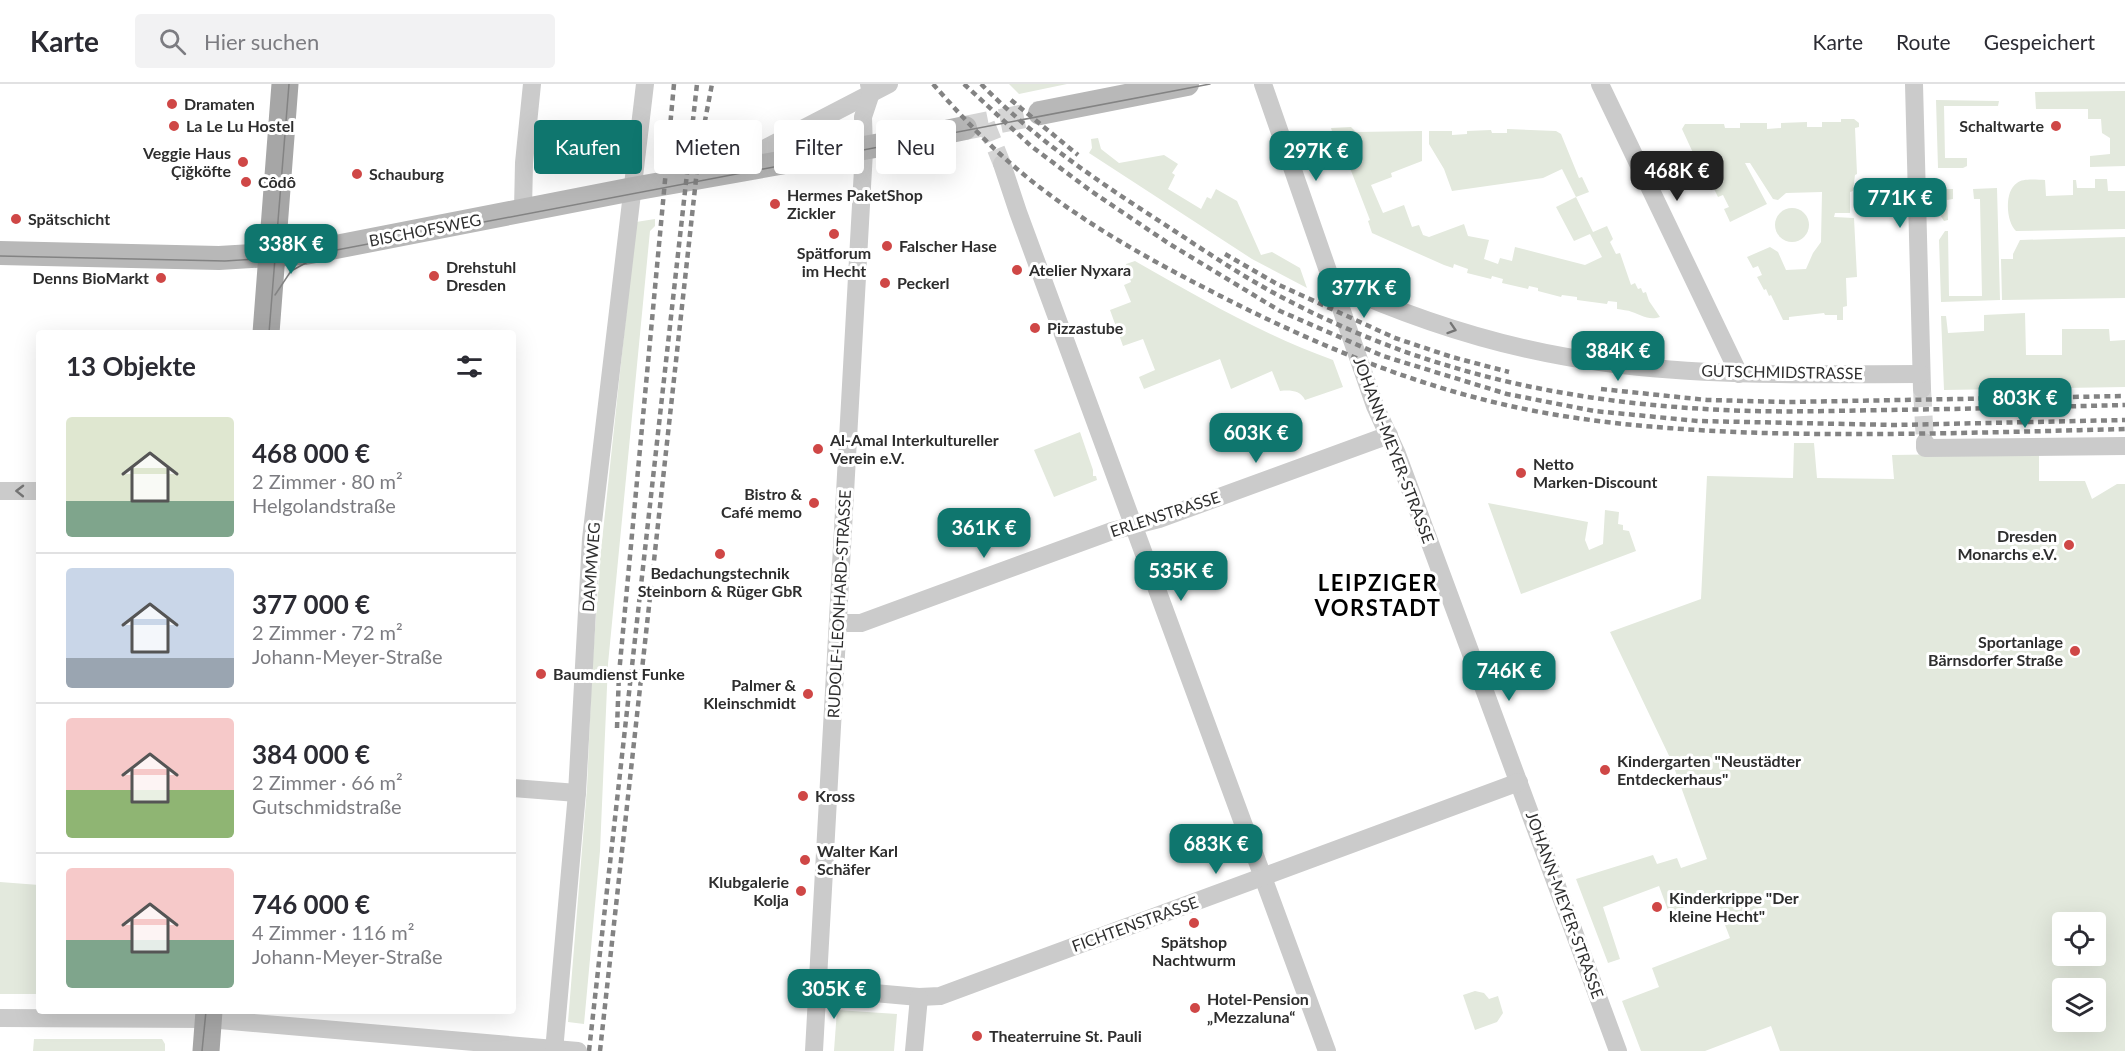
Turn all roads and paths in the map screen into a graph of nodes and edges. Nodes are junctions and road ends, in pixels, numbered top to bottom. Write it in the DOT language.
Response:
graph roads {
  1 [pos="285,84"];
  2 [pos="532,84"];
  3 [pos="645,84"];
  4 [pos="889,84"];
  5 [pos="1187,84"];
  6 [pos="1263,84"];
  7 [pos="1600,84"];
  8 [pos="1914,84"];
  9 [pos="870,88"];
  10 [pos="1040,113"];
  11 [pos="864,120"];
  12 [pos="965,128"];
  13 [pos="864,147"];
  14 [pos="762,148"];
  15 [pos="1002,164"];
  16 [pos="715,174"];
  17 [pos="863,174"];
  18 [pos="633,189"];
  19 [pos="523,210"];
  20 [pos="0,253"];
  21 [pos="273,255"];
  22 [pos="1332,282"];
  23 [pos="266,330"];
  24 [pos="1739,374"];
  25 [pos="1389,435"];
  26 [pos="1925,445"];
  27 [pos="2125,446"];
  28 [pos="0,491"];
  29 [pos="36,491"];
  30 [pos="1134,525"];
  31 [pos="838,623"];
  32 [pos="1519,782"];
  33 [pos="516,788"];
  34 [pos="577,793"];
  35 [pos="1264,876"];
  36 [pos="818,988"];
  37 [pos="919,997"];
  38 [pos="209,1015"];
  39 [pos="0,1018"];
  40 [pos="554,1050"];
  41 [pos="206,1051"];
  42 [pos="578,1051"];
  43 [pos="814,1051"];
  44 [pos="914,1051"];
  45 [pos="1328,1051"];
  46 [pos="1618,1051"];
  1 -- 21 [label="main road"];
  2 -- 19 [label="street"];
  3 -- 18 [label="street, DAMMWEG"];
  4 -- 9 [label="street"];
  5 -- 10 [label="main road"];
  6 -- 22 [label="street, JOHANN-MEYER-STRASSE"];
  7 -- 24 [label="street"];
  8 -- 24 [label="street, GUTSCHMIDSTRASSE"];
  9 -- 11 [label="street, RUDOLF-LEONHARD-STRASSE"];
  9 -- 14 [label="street"];
  12 -- 13 [label="main road, BISCHOFSWEG"];
  15 -- 30 [label="street"];
  16 -- 18 [label="main road, BISCHOFSWEG"];
  17 -- 31 [label="street, RUDOLF-LEONHARD-STRASSE"];
  18 -- 19 [label="main road, BISCHOFSWEG"];
  18 -- 34 [label="street, DAMMWEG"];
  19 -- 21 [label="main road, BISCHOFSWEG"];
  20 -- 21 [label="main road, BISCHOFSWEG"];
  21 -- 23 [label="main road"];
  22 -- 24 [label="street, GUTSCHMIDSTRASSE, one-way"];
  22 -- 25 [label="street, JOHANN-MEYER-STRASSE"];
  25 -- 30 [label="street, ERLENSTRASSE"];
  25 -- 32 [label="street, JOHANN-MEYER-STRASSE"];
  26 -- 27 [label="street"];
  29 -- 28 [label="street, one-way"];
  30 -- 31 [label="street, ERLENSTRASSE"];
  30 -- 35 [label="street"];
  31 -- 36 [label="street, RUDOLF-LEONHARD-STRASSE"];
  32 -- 35 [label="street, FICHTENSTRASSE"];
  32 -- 46 [label="street, JOHANN-MEYER-STRASSE"];
  33 -- 34 [label="street"];
  34 -- 40 [label="street, DAMMWEG"];
  35 -- 37 [label="street, FICHTENSTRASSE"];
  35 -- 45 [label="street"];
  36 -- 37 [label="street, FICHTENSTRASSE"];
  36 -- 43 [label="street, RUDOLF-LEONHARD-STRASSE"];
  37 -- 44 [label="street"];
  38 -- 39 [label="street"];
  38 -- 40 [label="street"];
  38 -- 41 [label="main road"];
  40 -- 42 [label="street"];
}
